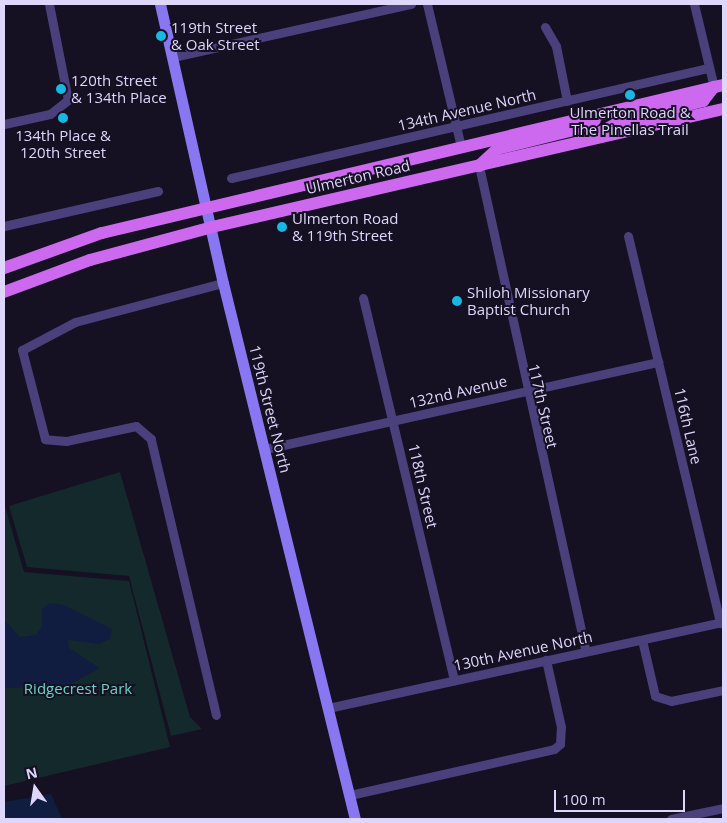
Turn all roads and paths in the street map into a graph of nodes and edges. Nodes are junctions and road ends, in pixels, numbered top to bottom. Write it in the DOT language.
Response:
graph roads {
  1 [pos="49,4"];
  2 [pos="160,4"];
  3 [pos="411,4"];
  4 [pos="427,4"];
  5 [pos="694,4"];
  6 [pos="545,27"];
  7 [pos="172,57"];
  8 [pos="709,68"];
  9 [pos="718,86"];
  10 [pos="567,101"];
  11 [pos="720,107"];
  12 [pos="606,112"];
  13 [pos="4,124"];
  14 [pos="457,127"];
  15 [pos="587,141"];
  16 [pos="461,147"];
  17 [pos="479,166"];
  18 [pos="231,178"];
  19 [pos="158,191"];
  20 [pos="207,207"];
  21 [pos="4,226"];
  22 [pos="212,227"];
  23 [pos="628,236"];
  24 [pos="4,268"];
  25 [pos="223,283"];
  26 [pos="4,292"];
  27 [pos="363,298"];
  28 [pos="658,362"];
  29 [pos="525,390"];
  30 [pos="393,420"];
  31 [pos="265,449"];
  32 [pos="722,622"];
  33 [pos="642,640"];
  34 [pos="586,651"];
  35 [pos="546,660"];
  36 [pos="454,680"];
  37 [pos="723,690"];
  38 [pos="328,708"];
  39 [pos="216,715"];
  40 [pos="350,795"];
  41 [pos="723,808"];
  42 [pos="355,819"];
  43 [pos="671,819"];
  1 -- 13 [label="street"];
  2 -- 7 [label="street, 119th Street North"];
  3 -- 7 [label="street"];
  4 -- 14 [label="street"];
  5 -- 8 [label="street"];
  6 -- 10 [label="street"];
  7 -- 20 [label="street, 119th Street North"];
  8 -- 9 [label="street"];
  8 -- 10 [label="street, 134th Avenue North"];
  9 -- 12 [label="main road, Ulmerton Road"];
  9 -- 15 [label="main road"];
  10 -- 14 [label="street, 134th Avenue North"];
  11 -- 15 [label="main road, Ulmerton Road"];
  12 -- 16 [label="main road, Ulmerton Road"];
  12 -- 17 [label="main road"];
  14 -- 16 [label="street"];
  14 -- 18 [label="street, 134th Avenue North"];
  15 -- 17 [label="main road, Ulmerton Road"];
  16 -- 20 [label="main road, Ulmerton Road"];
  17 -- 22 [label="main road, Ulmerton Road"];
  17 -- 29 [label="street, 117th Street"];
  19 -- 21 [label="street"];
  20 -- 22 [label="street, 119th Street North"];
  20 -- 24 [label="main road, Ulmerton Road"];
  22 -- 25 [label="street, 119th Street North"];
  22 -- 26 [label="main road, Ulmerton Road"];
  23 -- 28 [label="street, 116th Lane"];
  25 -- 31 [label="street, 119th Street North"];
  25 -- 39 [label="street"];
  27 -- 30 [label="street, 118th Street"];
  28 -- 29 [label="street, 132nd Avenue"];
  28 -- 32 [label="street, 116th Lane"];
  29 -- 30 [label="street, 132nd Avenue"];
  29 -- 34 [label="street, 117th Street"];
  30 -- 31 [label="street, 132nd Avenue"];
  30 -- 36 [label="street, 118th Street"];
  31 -- 38 [label="street, 119th Street North"];
  32 -- 33 [label="street, 130th Avenue North"];
  33 -- 34 [label="street, 130th Avenue North"];
  33 -- 37 [label="street"];
  34 -- 35 [label="street, 130th Avenue North"];
  35 -- 36 [label="street, 130th Avenue North"];
  35 -- 40 [label="street"];
  36 -- 38 [label="street, 130th Avenue North"];
  38 -- 40 [label="street, 119th Street North"];
  40 -- 42 [label="street, 119th Street North"];
  41 -- 43 [label="street"];
}
